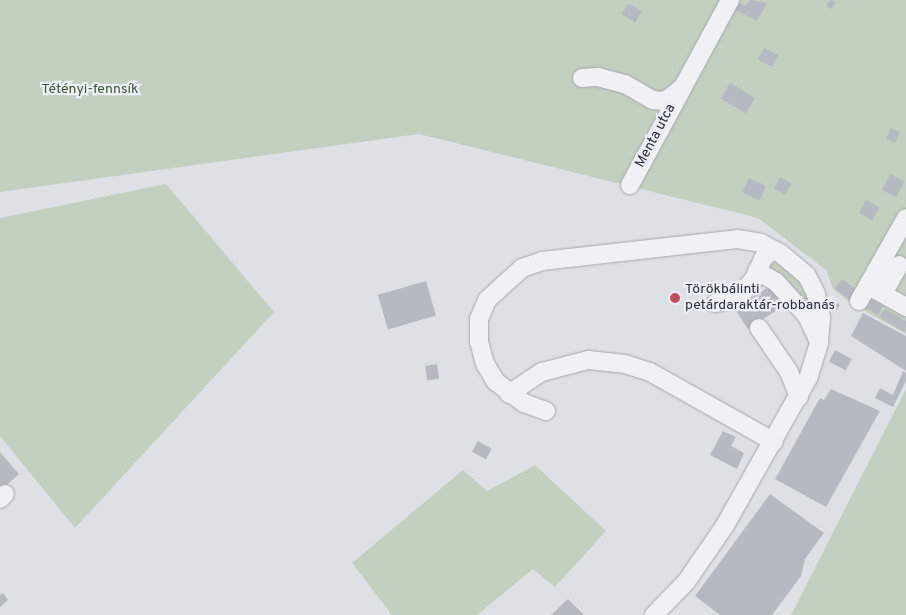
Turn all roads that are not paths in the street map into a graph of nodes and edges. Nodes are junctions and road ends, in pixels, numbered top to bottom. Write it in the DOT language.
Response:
graph roads {
  1 [pos="730,0"];
  2 [pos="582,78"];
  3 [pos="677,92"];
  4 [pos="630,185"];
  5 [pos="905,223"];
  6 [pos="774,250"];
  7 [pos="899,265"];
  8 [pos="757,272"];
  9 [pos="870,294"];
  10 [pos="716,303"];
  11 [pos="906,307"];
  12 [pos="759,328"];
  13 [pos="819,343"];
  14 [pos="509,394"];
  15 [pos="799,397"];
  16 [pos="546,412"];
  17 [pos="774,442"];
  18 [pos="654,615"];
  1 -- 3 [label="street, Menta utca"];
  2 -- 3 [label="street"];
  3 -- 4 [label="street, Menta utca"];
  5 -- 9 [label="street"];
  6 -- 8 [label="street"];
  6 -- 13 [label="street"];
  6 -- 14 [label="street"];
  7 -- 9 [label="street"];
  8 -- 10 [label="street"];
  8 -- 13 [label="street"];
  9 -- 11 [label="street"];
  12 -- 15 [label="street"];
  13 -- 15 [label="street"];
  14 -- 16 [label="street"];
  14 -- 17 [label="street"];
  15 -- 17 [label="street"];
  17 -- 18 [label="street"];
}
